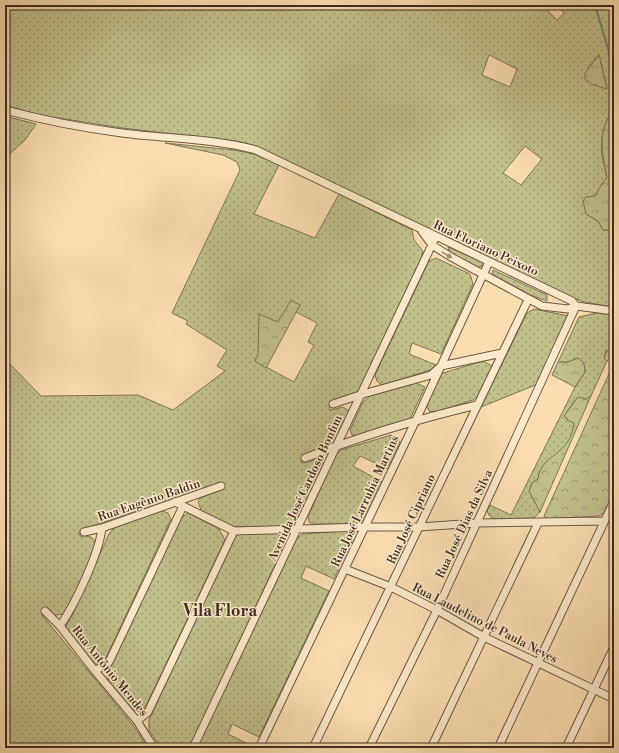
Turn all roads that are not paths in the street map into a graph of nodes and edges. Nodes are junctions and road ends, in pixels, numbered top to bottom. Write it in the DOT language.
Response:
graph roads {
  1 [pos="5,110"];
  2 [pos="419,229"];
  3 [pos="436,236"];
  4 [pos="432,245"];
  5 [pos="489,262"];
  6 [pos="484,274"];
  7 [pos="528,300"];
  8 [pos="576,306"];
  9 [pos="614,311"];
  10 [pos="502,353"];
  11 [pos="441,366"];
  12 [pos="362,394"];
  13 [pos="333,404"];
  14 [pos="477,405"];
  15 [pos="416,420"];
  16 [pos="337,446"];
  17 [pos="305,458"];
  18 [pos="221,486"];
  19 [pos="614,501"];
  20 [pos="175,502"];
  21 [pos="183,506"];
  22 [pos="604,521"];
  23 [pos="477,522"];
  24 [pos="538,523"];
  25 [pos="364,527"];
  26 [pos="419,527"];
  27 [pos="102,528"];
  28 [pos="298,529"];
  29 [pos="234,531"];
  30 [pos="84,532"];
  31 [pos="345,569"];
  32 [pos="390,587"];
  33 [pos="437,610"];
  34 [pos="45,611"];
  35 [pos="60,626"];
  36 [pos="484,637"];
  37 [pos="614,647"];
  38 [pos="538,663"];
  39 [pos="95,671"];
  40 [pos="593,690"];
  41 [pos="614,699"];
  42 [pos="137,720"];
  43 [pos="154,748"];
  44 [pos="193,748"];
  45 [pos="259,748"];
  46 [pos="314,748"];
  47 [pos="369,748"];
  48 [pos="431,748"];
  49 [pos="498,748"];
  50 [pos="566,748"];
  1 -- 2 [label="street"];
  2 -- 3 [label="street, Rua Floriano Peixoto"];
  2 -- 4 [label="street, Rua Floriano Peixoto"];
  3 -- 4 [label="street, Avenida José Cardoso Bonfim"];
  3 -- 5 [label="street, Rua Floriano Peixoto"];
  4 -- 6 [label="street, Rua Floriano Peixoto, one-way"];
  4 -- 12 [label="street, Avenida José Cardoso Bonfim"];
  5 -- 6 [label="street, Rua José Larrubia Martins"];
  5 -- 8 [label="street, Rua Floriano Peixoto"];
  6 -- 7 [label="street, Rua Floriano Peixoto"];
  6 -- 11 [label="street, Rua José Larrubia Martins"];
  7 -- 8 [label="street, Rua Floriano Peixoto"];
  7 -- 10 [label="street, Rua José Cipriano"];
  8 -- 9 [label="street, Rua Floriano Peixoto"];
  8 -- 23 [label="street, Rua José Dias da Silva"];
  10 -- 11 [label="street"];
  10 -- 14 [label="street, Rua José Cipriano"];
  11 -- 12 [label="street"];
  11 -- 15 [label="street, Rua José Larrubia Martins"];
  12 -- 13 [label="street"];
  12 -- 16 [label="street, Avenida José Cardoso Bonfim"];
  14 -- 15 [label="street"];
  14 -- 26 [label="street, Rua José Cipriano"];
  15 -- 16 [label="street"];
  15 -- 25 [label="street, Rua José Larrubia Martins"];
  16 -- 17 [label="street"];
  16 -- 28 [label="street, Avenida José Cardoso Bonfim"];
  18 -- 20 [label="street, Rua Eugênio Baldin"];
  19 -- 22 [label="street"];
  20 -- 21 [label="street"];
  20 -- 27 [label="street, Rua Eugênio Baldin"];
  21 -- 29 [label="street"];
  21 -- 39 [label="street"];
  22 -- 24 [label="street"];
  22 -- 38 [label="street"];
  23 -- 24 [label="street"];
  23 -- 26 [label="street"];
  23 -- 33 [label="street, Rua José Dias da Silva"];
  24 -- 36 [label="street"];
  25 -- 26 [label="street"];
  25 -- 28 [label="street"];
  25 -- 31 [label="street, Rua José Larrubia Martins"];
  26 -- 32 [label="street, Rua José Cipriano"];
  27 -- 30 [label="street, Rua Eugênio Baldin"];
  27 -- 35 [label="street"];
  28 -- 29 [label="street"];
  28 -- 44 [label="street, Avenida José Cardoso Bonfim"];
  29 -- 42 [label="street"];
  31 -- 32 [label="street, Rua Laudelino de Paula Neves"];
  31 -- 45 [label="street, Rua José Larrubia Martins"];
  32 -- 33 [label="street, Rua Laudelino de Paula Neves"];
  32 -- 46 [label="street, Rua José Cipriano"];
  33 -- 36 [label="street, Rua Laudelino de Paula Neves"];
  33 -- 47 [label="street, Rua José Dias da Silva"];
  34 -- 35 [label="street, Rua Antônio Mendes"];
  35 -- 39 [label="street, Rua Antônio Mendes"];
  36 -- 38 [label="street, Rua Laudelino de Paula Neves"];
  36 -- 48 [label="street"];
  37 -- 40 [label="street"];
  38 -- 40 [label="street, Rua Laudelino de Paula Neves"];
  38 -- 49 [label="street"];
  39 -- 42 [label="street, Rua Antônio Mendes"];
  40 -- 41 [label="street, Rua Laudelino de Paula Neves"];
  40 -- 50 [label="street"];
  42 -- 43 [label="street, Rua Antônio Mendes"];
}
